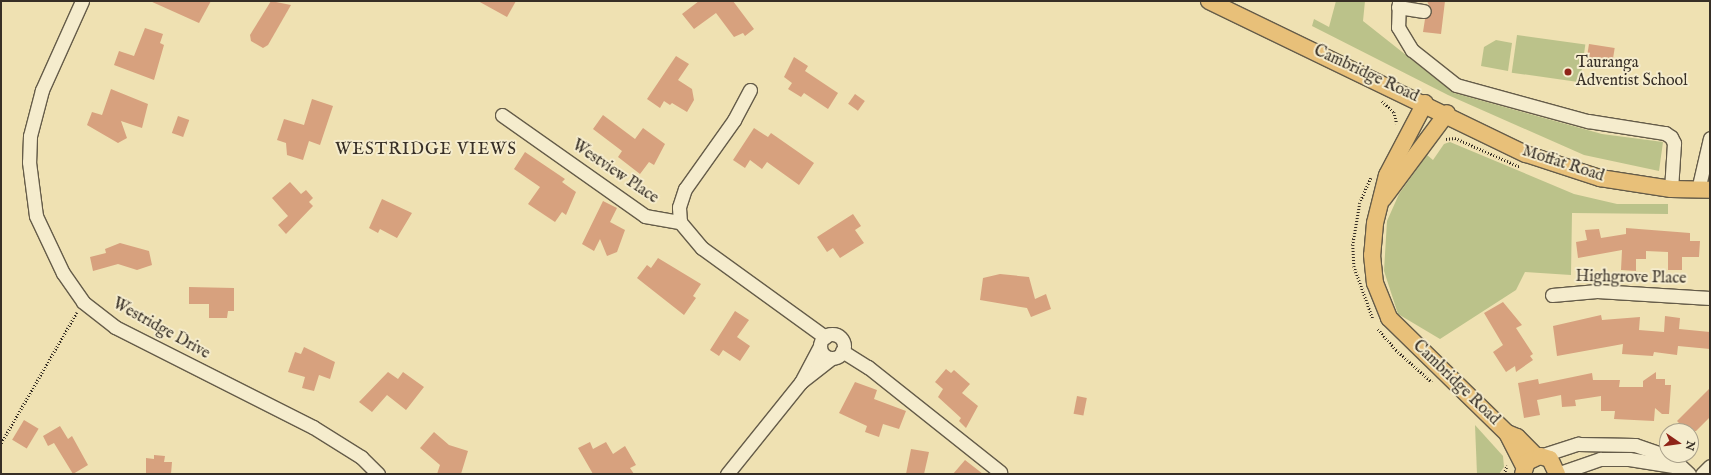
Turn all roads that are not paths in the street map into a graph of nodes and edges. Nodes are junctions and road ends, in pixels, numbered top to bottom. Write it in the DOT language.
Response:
graph roads {
  1 [pos="82,1"];
  2 [pos="1209,1"];
  3 [pos="1398,4"];
  4 [pos="1424,11"];
  5 [pos="750,90"];
  6 [pos="1425,103"];
  7 [pos="1447,113"];
  8 [pos="502,114"];
  9 [pos="1710,138"];
  10 [pos="1671,189"];
  11 [pos="1704,190"];
  12 [pos="1383,200"];
  13 [pos="680,222"];
  14 [pos="1552,295"];
  15 [pos="1710,298"];
  16 [pos="822,341"];
  17 [pos="837,354"];
  18 [pos="801,382"];
  19 [pos="1599,443"];
  20 [pos="1600,459"];
  21 [pos="1710,466"];
  22 [pos="1528,467"];
  23 [pos="1684,471"];
  24 [pos="1000,472"];
  25 [pos="378,474"];
  26 [pos="727,474"];
  27 [pos="1557,474"];
  28 [pos="1702,474"];
  1 -- 25 [label="street, Westridge Drive"];
  2 -- 6 [label="main road, Cambridge Road"];
  3 -- 4 [label="street"];
  3 -- 10 [label="street"];
  5 -- 13 [label="street"];
  6 -- 7 [label="main road, Moffat Road"];
  6 -- 12 [label="main road, Cambridge Road"];
  7 -- 10 [label="main road, Moffat Road"];
  7 -- 12 [label="main road, Cambridge Road"];
  8 -- 13 [label="street, Westview Place"];
  9 -- 11 [label="street"];
  10 -- 11 [label="main road, Moffat Road"];
  12 -- 22 [label="main road, Cambridge Road"];
  13 -- 16 [label="street"];
  14 -- 15 [label="street, Highgrove Place"];
  16 -- 17 [label="street"];
  16 -- 17 [label="street"];
  16 -- 18 [label="street"];
  17 -- 18 [label="street"];
  17 -- 24 [label="street"];
  18 -- 26 [label="street"];
  19 -- 20 [label="street"];
  19 -- 22 [label="street"];
  19 -- 23 [label="street"];
  20 -- 23 [label="street"];
  20 -- 27 [label="street"];
  21 -- 28 [label="street"];
  22 -- 27 [label="main road"];
}
